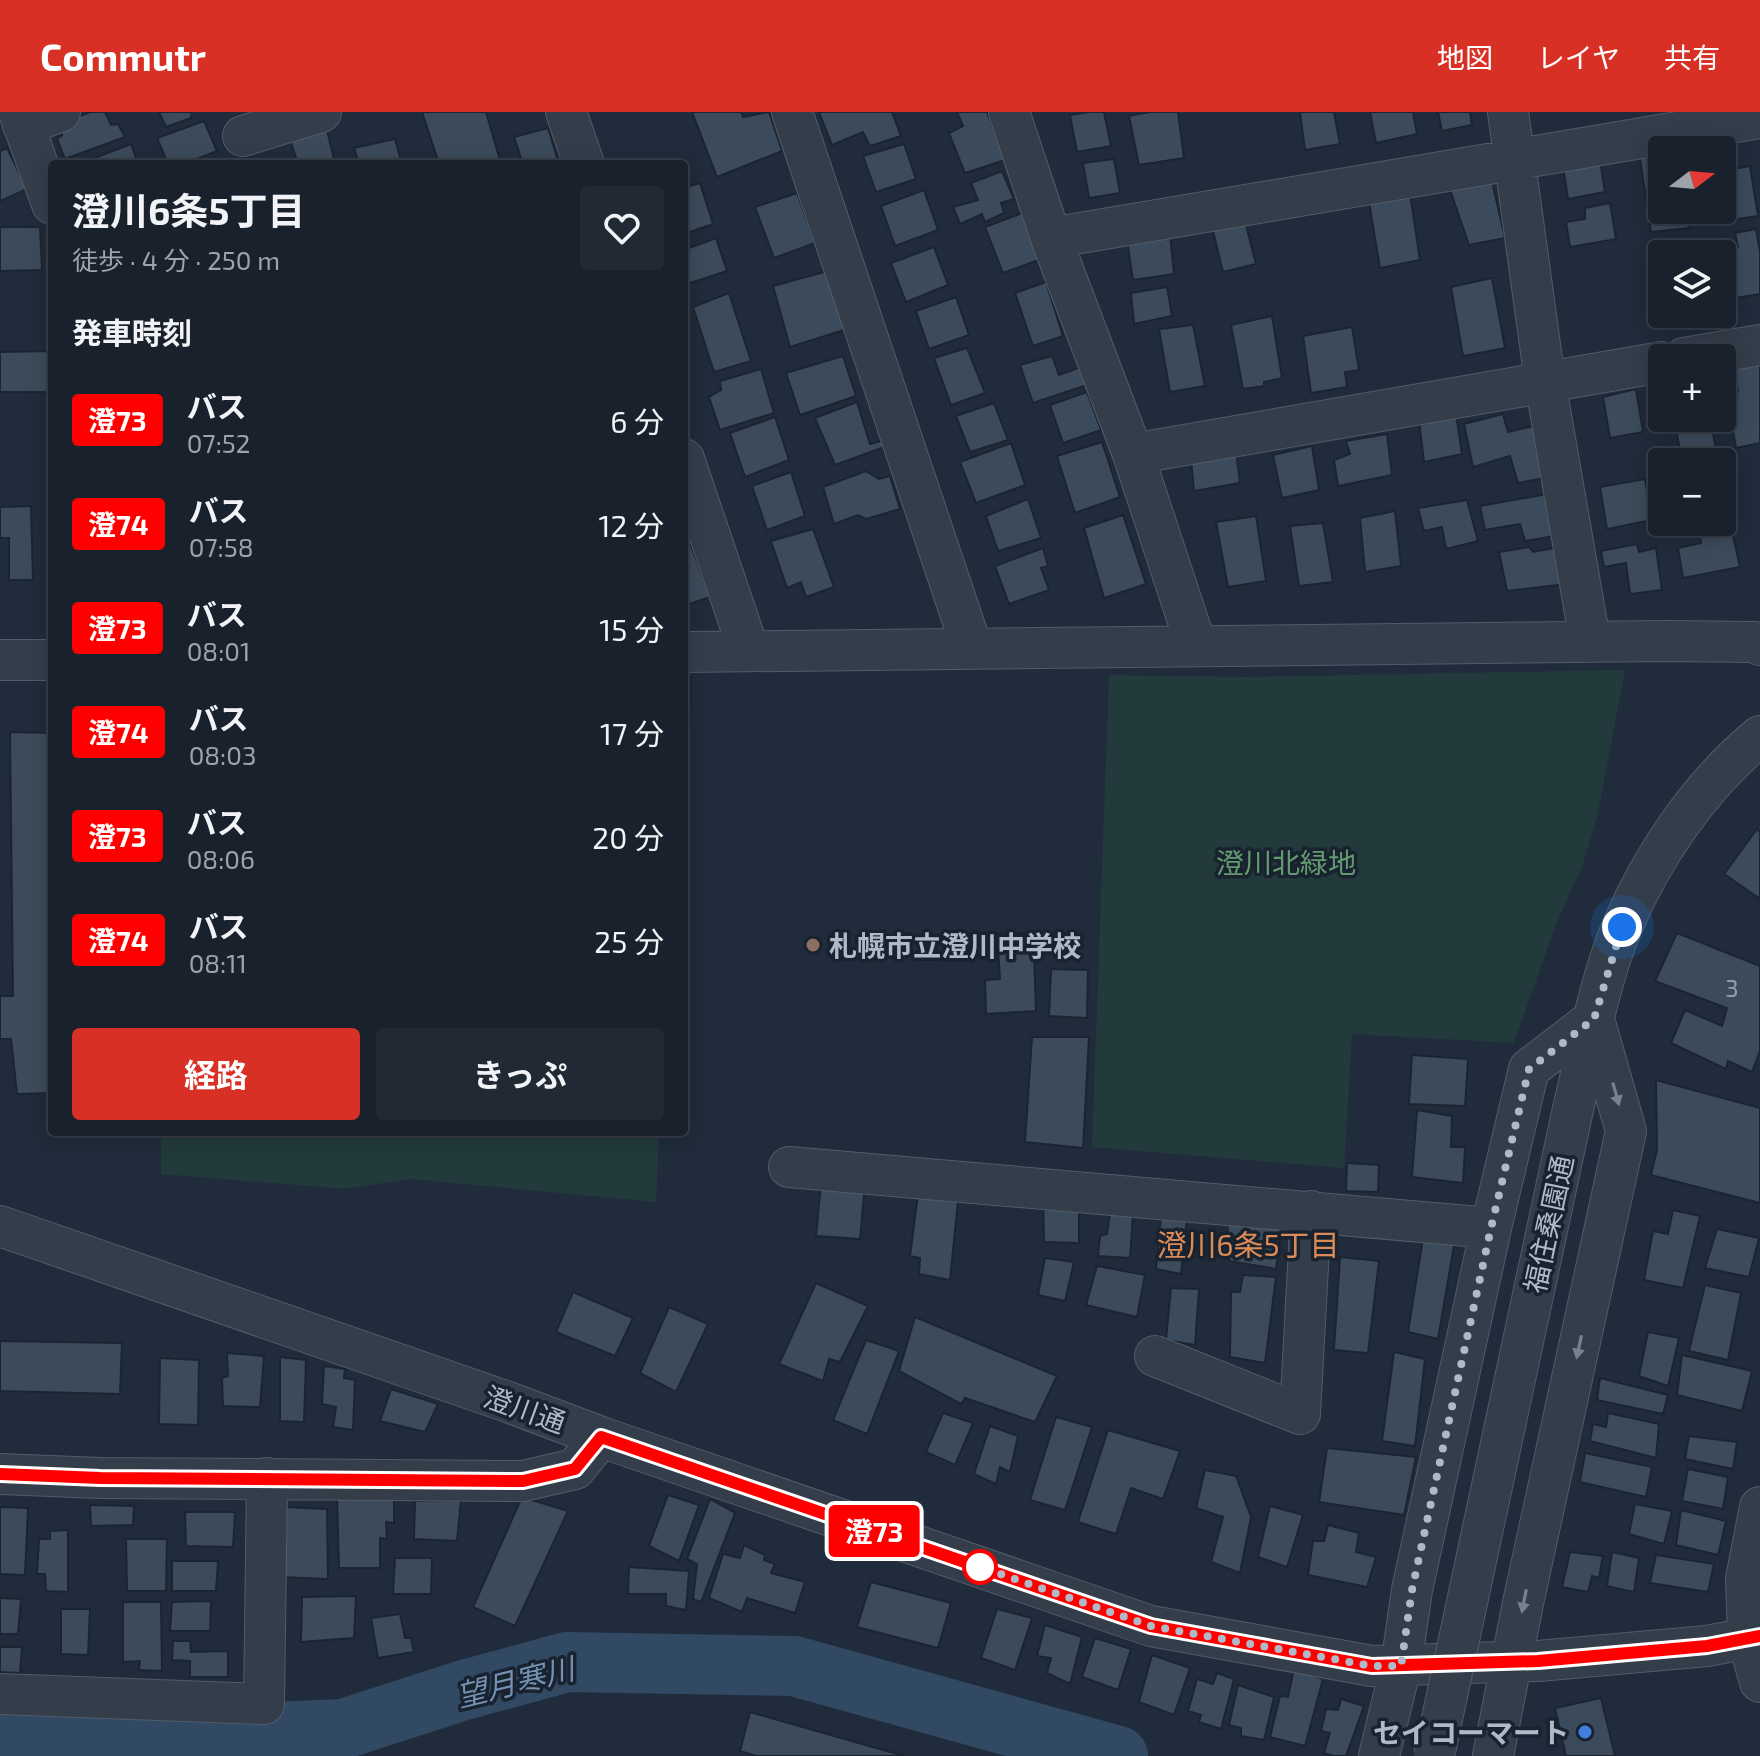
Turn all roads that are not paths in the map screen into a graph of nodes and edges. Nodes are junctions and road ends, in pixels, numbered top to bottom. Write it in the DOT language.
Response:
graph roads {
  1 [pos="321,112"];
  2 [pos="566,112"];
  3 [pos="792,112"];
  4 [pos="1009,112"];
  5 [pos="1508,112"];
  6 [pos="34,116"];
  7 [pos="1760,118"];
  8 [pos="243,137"];
  9 [pos="1516,158"];
  10 [pos="583,160"];
  11 [pos="48,184"];
  12 [pos="1051,238"];
  13 [pos="1760,345"];
  14 [pos="1736,349"];
  15 [pos="1648,364"];
  16 [pos="1545,381"];
  17 [pos="1133,454"];
  18 [pos="688,471"];
  19 [pos="1590,641"];
  20 [pos="1196,645"];
  21 [pos="1760,645"];
  22 [pos="972,648"];
  23 [pos="749,651"];
  24 [pos="688,652"];
  25 [pos="0,660"];
  26 [pos="48,660"];
  27 [pos="1760,736"];
  28 [pos="1594,1019"];
  29 [pos="789,1167"];
  30 [pos="1311,1211"];
  31 [pos="0,1226"];
  32 [pos="1491,1228"];
  33 [pos="1155,1356"];
  34 [pos="601,1437"];
  35 [pos="0,1474"];
  36 [pos="267,1478"];
  37 [pos="1760,1507"];
  38 [pos="1754,1638"];
  39 [pos="1513,1663"];
  40 [pos="1760,1682"];
  41 [pos="1396,1685"];
  42 [pos="0,1694"];
  43 [pos="1495,1746"];
  44 [pos="1379,1756"];
  45 [pos="1434,1756"];
  1 -- 8 [label="street"];
  2 -- 10 [label="street"];
  3 -- 22 [label="street"];
  4 -- 12 [label="street"];
  5 -- 9 [label="street"];
  6 -- 11 [label="street"];
  7 -- 9 [label="street"];
  9 -- 12 [label="street"];
  9 -- 16 [label="street"];
  12 -- 17 [label="street"];
  13 -- 14 [label="street"];
  15 -- 16 [label="street"];
  16 -- 17 [label="street"];
  16 -- 19 [label="street"];
  17 -- 20 [label="street"];
  18 -- 23 [label="street"];
  19 -- 20 [label="street"];
  19 -- 21 [label="street"];
  20 -- 22 [label="street"];
  22 -- 23 [label="street"];
  23 -- 24 [label="street"];
  25 -- 26 [label="street"];
  27 -- 28 [label="street, 福住桑園通"];
  28 -- 32 [label="street"];
  28 -- 39 [label="street, one-way"];
  28 -- 45 [label="street, 福住桑園通, bridge"];
  29 -- 30 [label="street"];
  30 -- 32 [label="street"];
  30 -- 33 [label="street"];
  31 -- 34 [label="street, 澄川通"];
  32 -- 41 [label="street"];
  34 -- 36 [label="street"];
  34 -- 41 [label="street, 澄川通"];
  35 -- 36 [label="street"];
  36 -- 42 [label="street"];
  37 -- 38 [label="street"];
  38 -- 39 [label="street, 澄川通"];
  38 -- 40 [label="street"];
  39 -- 41 [label="street, 澄川通"];
  39 -- 43 [label="street"];
  41 -- 44 [label="street"];
}
